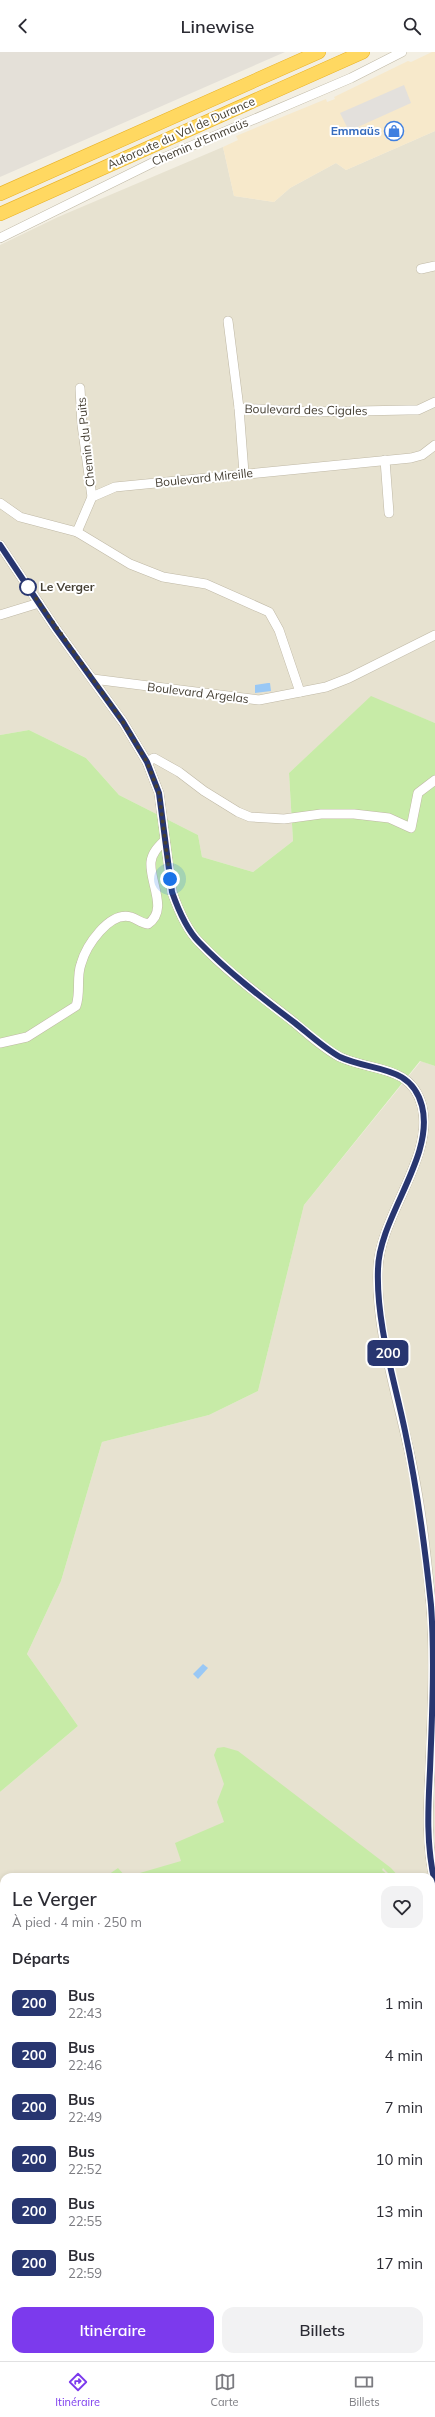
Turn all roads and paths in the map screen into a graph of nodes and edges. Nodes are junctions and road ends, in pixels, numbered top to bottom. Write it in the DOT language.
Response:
graph roads {
  1 [pos="319,52"];
  2 [pos="363,52"];
  3 [pos="402,52"];
  4 [pos="0,194"];
  5 [pos="0,214"];
  6 [pos="0,238"];
  7 [pos="435,266"];
  8 [pos="421,269"];
  9 [pos="228,321"];
  10 [pos="80,388"];
  11 [pos="435,402"];
  12 [pos="239,408"];
  13 [pos="435,445"];
  14 [pos="385,460"];
  15 [pos="244,473"];
  16 [pos="92,497"];
  17 [pos="0,503"];
  18 [pos="389,513"];
  19 [pos="77,532"];
  20 [pos="0,545"];
  21 [pos="39,603"];
  22 [pos="0,615"];
  23 [pos="435,635"];
  24 [pos="93,680"];
  25 [pos="300,692"];
  26 [pos="147,762"];
  27 [pos="435,780"];
  28 [pos="164,841"];
  29 [pos="0,1043"];
  30 [pos="433,1873"];
  1 -- 4 [label="highway, Autoroute du Val de Durance"];
  2 -- 5 [label="highway, Autoroute du Val de Durance"];
  3 -- 6 [label="street, Chemin d'Emmaüs"];
  7 -- 8 [label="street"];
  9 -- 12 [label="street"];
  10 -- 16 [label="street, Chemin du Puits"];
  11 -- 12 [label="street, Boulevard des Cigales"];
  12 -- 15 [label="street, Boulevard des Cigales"];
  13 -- 14 [label="street, Boulevard Mireille"];
  14 -- 15 [label="street, Boulevard Mireille"];
  14 -- 18 [label="street"];
  15 -- 16 [label="street, Boulevard Mireille"];
  16 -- 19 [label="street"];
  17 -- 19 [label="street"];
  19 -- 25 [label="street"];
  20 -- 21 [label="street"];
  21 -- 22 [label="street"];
  21 -- 24 [label="street"];
  23 -- 25 [label="street, Boulevard Argelas"];
  24 -- 25 [label="street, Boulevard Argelas"];
  24 -- 26 [label="street"];
  26 -- 27 [label="street"];
  26 -- 28 [label="street"];
  28 -- 29 [label="street"];
  28 -- 30 [label="street"];
}
